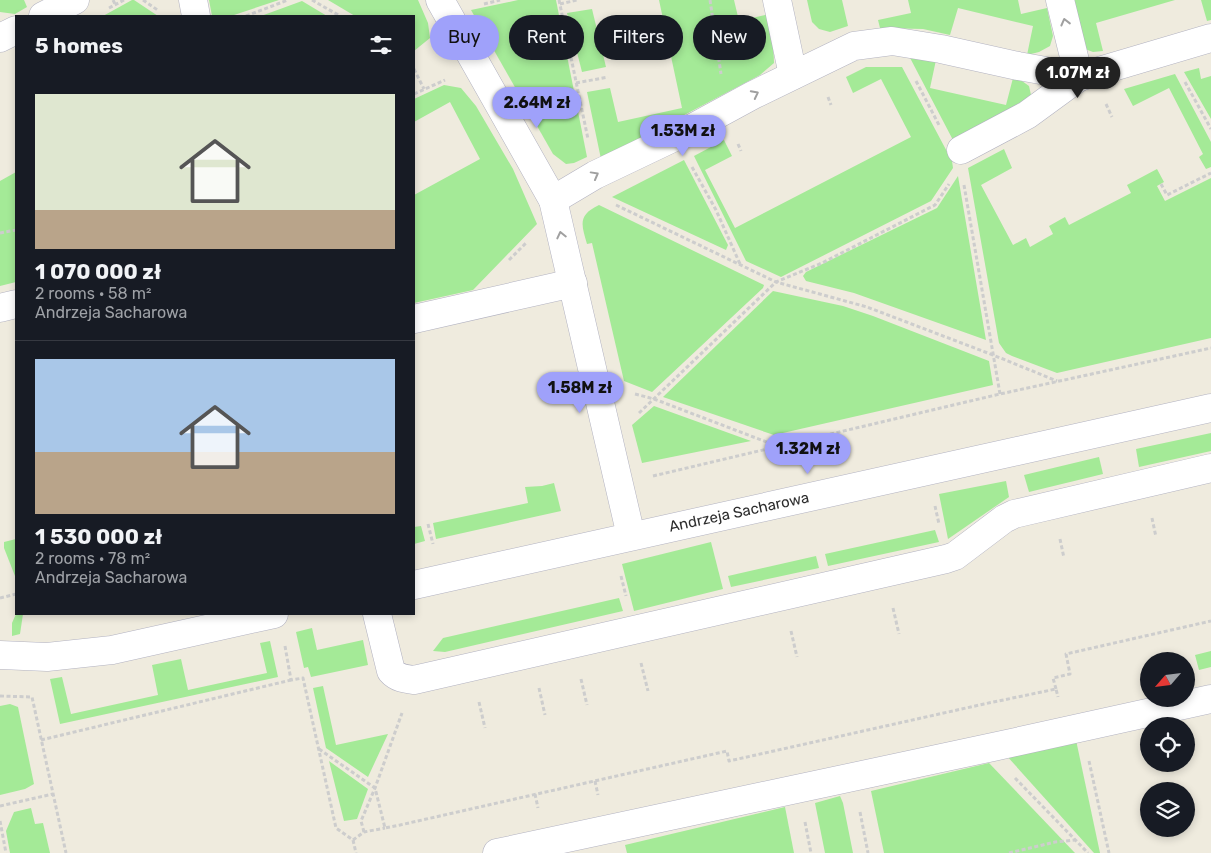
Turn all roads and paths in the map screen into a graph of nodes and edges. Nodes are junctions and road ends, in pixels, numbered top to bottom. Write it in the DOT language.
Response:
graph roads {
  1 [pos="76,0"];
  2 [pos="113,0"];
  3 [pos="143,0"];
  4 [pos="193,0"];
  5 [pos="288,0"];
  6 [pos="312,0"];
  7 [pos="440,0"];
  8 [pos="577,0"];
  9 [pos="710,0"];
  10 [pos="777,0"];
  11 [pos="1060,0"];
  12 [pos="559,2"];
  13 [pos="115,4"];
  14 [pos="160,11"];
  15 [pos="45,15"];
  16 [pos="196,15"];
  17 [pos="249,15"];
  18 [pos="338,15"];
  19 [pos="15,30"];
  20 [pos="0,38"];
  21 [pos="1211,38"];
  22 [pos="415,71"];
  23 [pos="793,75"];
  24 [pos="608,77"];
  25 [pos="1079,77"];
  26 [pos="915,80"];
  27 [pos="1185,82"];
  28 [pos="576,83"];
  29 [pos="424,89"];
  30 [pos="728,108"];
  31 [pos="1211,129"];
  32 [pos="951,141"];
  33 [pos="690,162"];
  34 [pos="1211,173"];
  35 [pos="595,175"];
  36 [pos="950,181"];
  37 [pos="964,184"];
  38 [pos="1161,184"];
  39 [pos="553,200"];
  40 [pos="15,230"];
  41 [pos="0,233"];
  42 [pos="741,265"];
  43 [pos="572,282"];
  44 [pos="776,282"];
  45 [pos="15,304"];
  46 [pos="0,308"];
  47 [pos="415,319"];
  48 [pos="1211,348"];
  49 [pos="993,355"];
  50 [pos="1058,381"];
  51 [pos="595,384"];
  52 [pos="1000,394"];
  53 [pos="654,398"];
  54 [pos="1211,408"];
  55 [pos="608,441"];
  56 [pos="777,446"];
  57 [pos="1211,468"];
  58 [pos="928,471"];
  59 [pos="618,484"];
  60 [pos="428,524"];
  61 [pos="630,536"];
  62 [pos="442,543"];
  63 [pos="946,559"];
  64 [pos="415,585"];
  65 [pos="15,594"];
  66 [pos="0,598"];
  67 [pos="270,615"];
  68 [pos="377,615"];
  69 [pos="1211,621"];
  70 [pos="284,642"];
  71 [pos="0,655"];
  72 [pos="291,680"];
  73 [pos="414,680"];
  74 [pos="1056,689"];
  75 [pos="0,696"];
  76 [pos="1011,698"];
  77 [pos="1211,699"];
  78 [pos="984,704"];
  79 [pos="1082,727"];
  80 [pos="41,740"];
  81 [pos="993,747"];
  82 [pos="319,750"];
  83 [pos="375,788"];
  84 [pos="53,794"];
  85 [pos="0,806"];
  86 [pos="0,821"];
  87 [pos="385,828"];
  88 [pos="364,832"];
  89 [pos="353,840"];
  90 [pos="1076,840"];
  91 [pos="6,853"];
  92 [pos="66,853"];
  93 [pos="356,853"];
  94 [pos="497,853"];
  95 [pos="1010,853"];
  96 [pos="1088,853"];
  97 [pos="1109,853"];
  1 -- 15 [label="street"];
  2 -- 13 [label="path"];
  3 -- 14 [label="path"];
  4 -- 16 [label="street"];
  5 -- 17 [label="path"];
  6 -- 18 [label="path"];
  7 -- 39 [label="street"];
  8 -- 12 [label="path"];
  9 -- 30 [label="path"];
  10 -- 23 [label="street"];
  25 -- 11 [label="street, one-way"];
  12 -- 28 [label="path"];
  19 -- 20 [label="street"];
  21 -- 25 [label="street"];
  22 -- 29 [label="path"];
  23 -- 25 [label="street"];
  30 -- 23 [label="street, one-way"];
  24 -- 28 [label="path"];
  25 -- 32 [label="street"];
  26 -- 32 [label="path"];
  27 -- 31 [label="path"];
  28 -- 35 [label="path"];
  30 -- 35 [label="street"];
  33 -- 42 [label="path"];
  34 -- 38 [label="path"];
  39 -- 35 [label="street, one-way"];
  35 -- 42 [label="path"];
  36 -- 44 [label="path"];
  37 -- 49 [label="path"];
  43 -- 39 [label="street, one-way"];
  40 -- 41 [label="path"];
  42 -- 44 [label="path"];
  43 -- 47 [label="street"];
  43 -- 51 [label="street"];
  44 -- 49 [label="path"];
  44 -- 53 [label="path"];
  45 -- 46 [label="street"];
  48 -- 50 [label="path"];
  49 -- 50 [label="path"];
  49 -- 52 [label="path"];
  50 -- 52 [label="path"];
  51 -- 53 [label="path"];
  51 -- 55 [label="street"];
  52 -- 56 [label="path"];
  53 -- 55 [label="path"];
  53 -- 56 [label="path"];
  54 -- 58 [label="street, Andrzeja Sacharowa"];
  55 -- 59 [label="street"];
  56 -- 59 [label="path"];
  57 -- 63 [label="street"];
  58 -- 61 [label="street, Andrzeja Sacharowa"];
  58 -- 63 [label="path"];
  59 -- 61 [label="street"];
  60 -- 62 [label="path"];
  61 -- 64 [label="street, Andrzeja Sacharowa"];
  63 -- 73 [label="street"];
  65 -- 66 [label="path"];
  67 -- 71 [label="street"];
  68 -- 73 [label="street"];
  69 -- 74 [label="path"];
  70 -- 72 [label="path"];
  72 -- 80 [label="path"];
  72 -- 82 [label="path"];
  73 -- 83 [label="path"];
  75 -- 80 [label="path"];
  76 -- 78 [label="path"];
  77 -- 79 [label="street"];
  78 -- 81 [label="path"];
  78 -- 87 [label="path"];
  79 -- 81 [label="street"];
  79 -- 97 [label="path"];
  80 -- 84 [label="path"];
  81 -- 90 [label="path"];
  81 -- 94 [label="street"];
  82 -- 83 [label="path"];
  82 -- 89 [label="path"];
  83 -- 87 [label="path"];
  83 -- 88 [label="path"];
  84 -- 85 [label="path"];
  84 -- 92 [label="path"];
  86 -- 91 [label="path"];
  87 -- 88 [label="path"];
  88 -- 89 [label="path"];
  89 -- 93 [label="path"];
  90 -- 95 [label="path"];
  90 -- 96 [label="path"];
}
